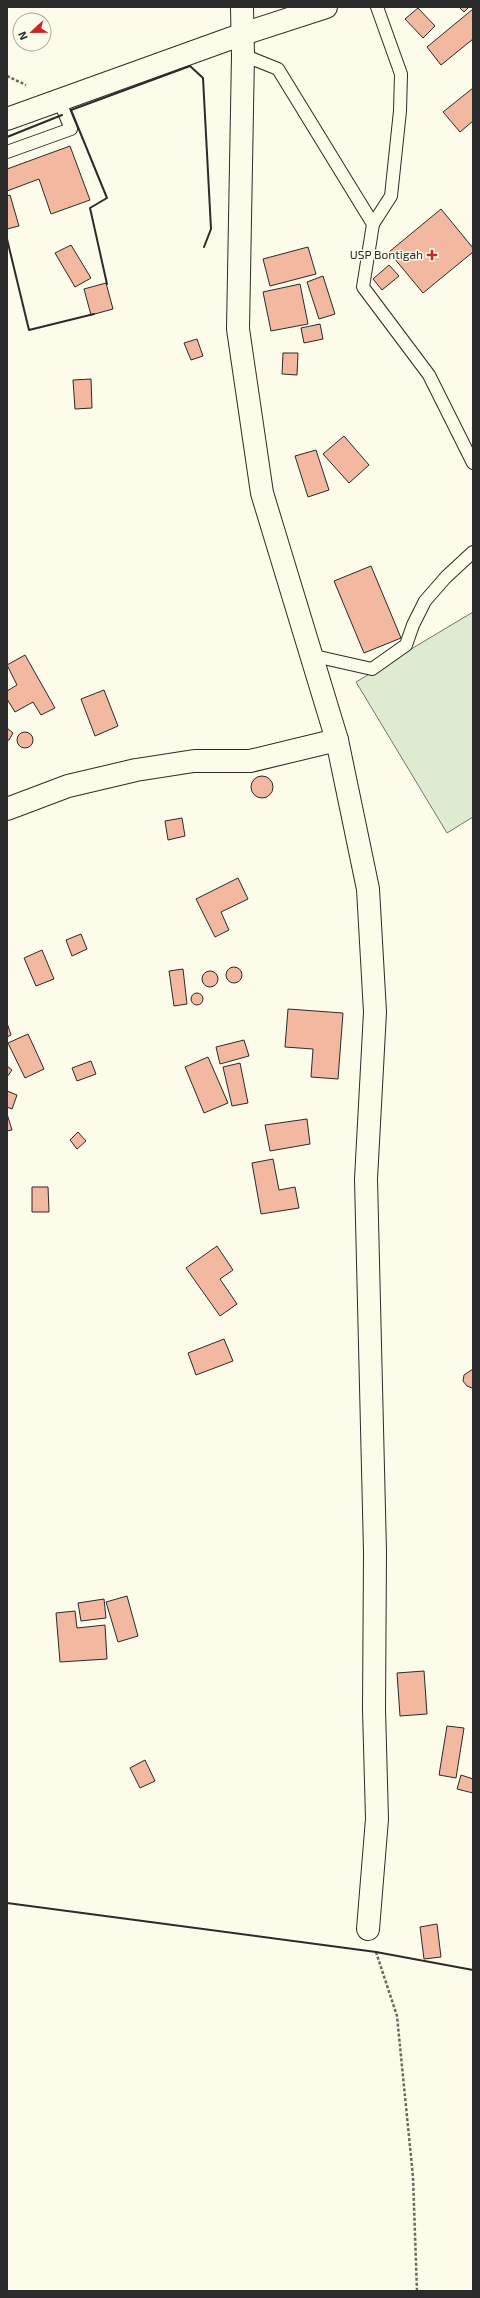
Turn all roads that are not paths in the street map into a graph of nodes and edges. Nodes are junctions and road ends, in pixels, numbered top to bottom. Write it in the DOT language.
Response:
graph roads {
  1 [pos="242,7"];
  2 [pos="326,7"];
  3 [pos="377,7"];
  4 [pos="243,45"];
  5 [pos="60,100"];
  6 [pos="7,119"];
  7 [pos="7,152"];
  8 [pos="373,224"];
  9 [pos="473,463"];
  10 [pos="473,552"];
  11 [pos="310,655"];
  12 [pos="338,740"];
  13 [pos="7,809"];
  14 [pos="368,1929"];
  1 -- 4 [label="street"];
  2 -- 4 [label="street"];
  3 -- 8 [label="lane"];
  4 -- 5 [label="street"];
  4 -- 8 [label="lane"];
  4 -- 11 [label="street"];
  5 -- 6 [label="street"];
  5 -- 7 [label="lane"];
  8 -- 9 [label="lane"];
  10 -- 11 [label="lane"];
  11 -- 12 [label="street"];
  12 -- 13 [label="street"];
  12 -- 14 [label="street"];
}
